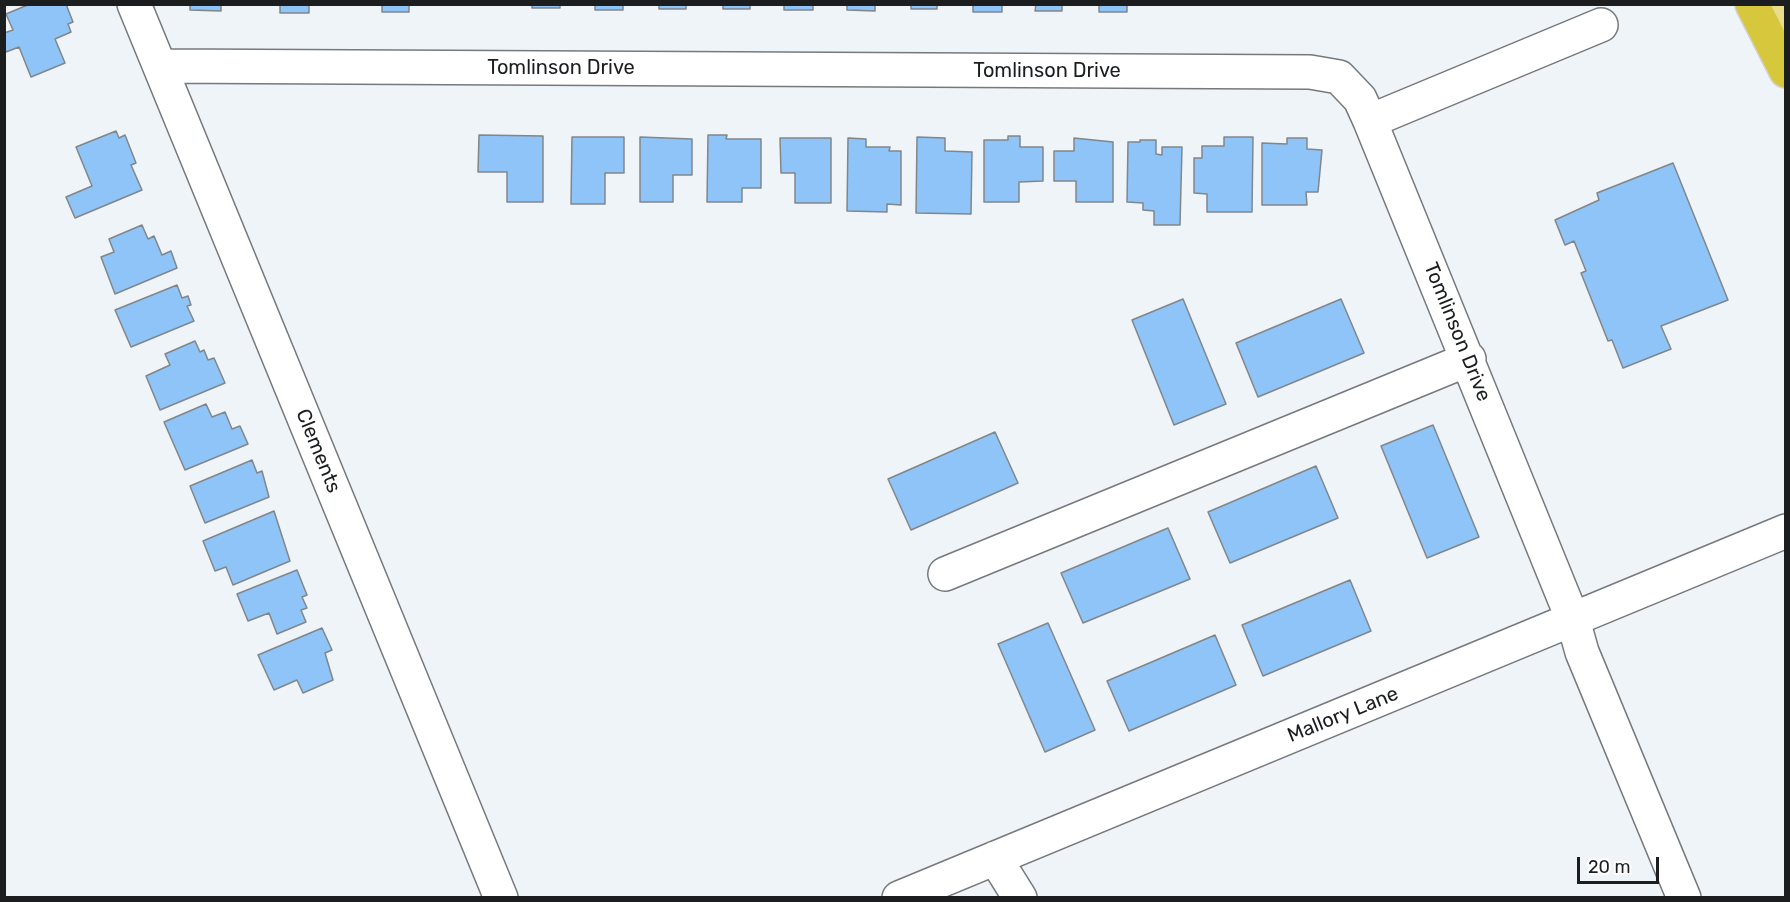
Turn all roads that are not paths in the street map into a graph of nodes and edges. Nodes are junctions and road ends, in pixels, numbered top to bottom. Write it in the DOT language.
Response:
graph roads {
  1 [pos="134,4"];
  2 [pos="1752,4"];
  3 [pos="1774,4"];
  4 [pos="1601,25"];
  5 [pos="1785,33"];
  6 [pos="161,66"];
  7 [pos="1785,70"];
  8 [pos="1370,121"];
  9 [pos="1469,359"];
  10 [pos="1785,531"];
  11 [pos="945,574"];
  12 [pos="1573,620"];
  13 [pos="995,858"];
  14 [pos="501,897"];
  15 [pos="899,897"];
  16 [pos="1020,897"];
  17 [pos="1684,897"];
  1 -- 6 [label="street, Clements"];
  2 -- 7 [label="highway"];
  3 -- 5 [label="main road"];
  4 -- 8 [label="street"];
  6 -- 8 [label="street, Tomlinson Drive"];
  6 -- 14 [label="street, Clements"];
  8 -- 9 [label="street, Tomlinson Drive"];
  9 -- 11 [label="street"];
  9 -- 12 [label="street, Tomlinson Drive"];
  10 -- 12 [label="street, Mallory Lane"];
  12 -- 13 [label="street, Mallory Lane"];
  12 -- 17 [label="street, Tomlinson Drive"];
  13 -- 15 [label="street, Mallory Lane"];
  13 -- 16 [label="street"];
}
